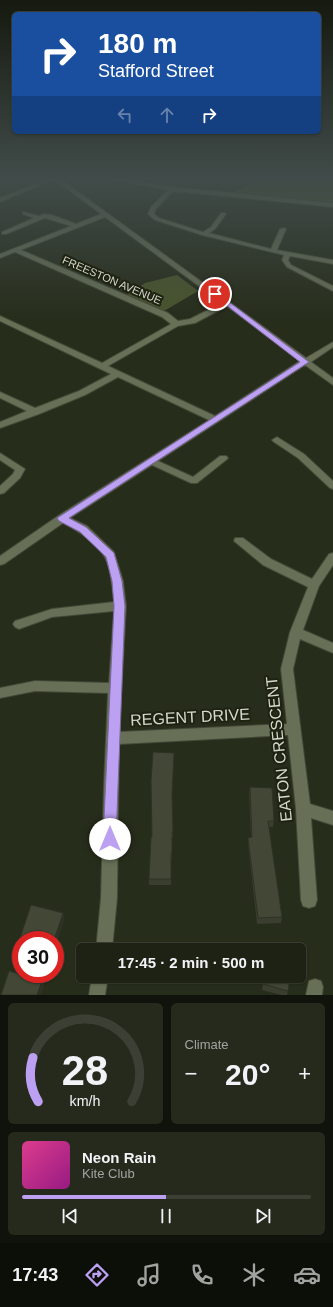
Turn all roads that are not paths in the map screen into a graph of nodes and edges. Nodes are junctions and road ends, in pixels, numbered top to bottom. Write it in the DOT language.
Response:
graph roads {
  1 [pos="19,226"];
  2 [pos="75,226"];
  3 [pos="122,226"];
  4 [pos="180,226"];
  5 [pos="214,226"];
  6 [pos="283,229"];
  7 [pos="4,233"];
  8 [pos="204,234"];
  9 [pos="15,250"];
  10 [pos="273,250"];
  11 [pos="288,253"];
  12 [pos="0,256"];
  13 [pos="333,262"];
  14 [pos="333,289"];
  15 [pos="227,303"];
  16 [pos="0,318"];
  17 [pos="176,324"];
  18 [pos="333,344"];
  19 [pos="305,362"];
  20 [pos="102,366"];
  21 [pos="119,373"];
  22 [pos="333,382"];
  23 [pos="0,395"];
  24 [pos="36,412"];
  25 [pos="216,420"];
  26 [pos="0,425"];
  27 [pos="277,440"];
  28 [pos="0,456"];
  29 [pos="223,458"];
  30 [pos="151,461"];
  31 [pos="333,486"];
  32 [pos="0,491"];
  33 [pos="62,518"];
  34 [pos="239,541"];
  35 [pos="333,557"];
  36 [pos="0,561"];
  37 [pos="314,585"];
  38 [pos="120,606"];
  39 [pos="19,624"];
  40 [pos="296,632"];
  41 [pos="333,648"];
  42 [pos="115,688"];
  43 [pos="0,693"];
  44 [pos="293,729"];
  45 [pos="114,738"];
  46 [pos="303,810"];
  47 [pos="333,818"];
  48 [pos="309,900"];
  49 [pos="105,943"];
  50 [pos="99,983"];
  51 [pos="97,995"];
  1 -- 7 [label="street"];
  2 -- 9 [label="street"];
  3 -- 15 [label="street"];
  4 -- 8 [label="street"];
  5 -- 8 [label="street"];
  6 -- 10 [label="street"];
  8 -- 10 [label="street"];
  9 -- 12 [label="street"];
  9 -- 17 [label="street, FREESTON AVENUE"];
  10 -- 11 [label="street"];
  11 -- 13 [label="street"];
  11 -- 14 [label="street"];
  15 -- 17 [label="street"];
  15 -- 19 [label="street"];
  16 -- 20 [label="street"];
  17 -- 20 [label="street"];
  18 -- 19 [label="street"];
  19 -- 22 [label="street"];
  19 -- 25 [label="street"];
  20 -- 21 [label="street"];
  21 -- 24 [label="street"];
  21 -- 25 [label="street"];
  23 -- 24 [label="street"];
  24 -- 26 [label="street"];
  25 -- 30 [label="street"];
  27 -- 31 [label="street"];
  28 -- 32 [label="street"];
  29 -- 30 [label="street"];
  30 -- 33 [label="street"];
  33 -- 36 [label="street"];
  33 -- 38 [label="street"];
  34 -- 37 [label="street"];
  35 -- 37 [label="street, EATON CRESCENT"];
  37 -- 40 [label="street, EATON CRESCENT"];
  38 -- 39 [label="street"];
  38 -- 42 [label="street"];
  40 -- 41 [label="street"];
  40 -- 44 [label="street, EATON CRESCENT"];
  42 -- 43 [label="street"];
  42 -- 45 [label="street"];
  44 -- 45 [label="street, REGENT DRIVE"];
  44 -- 46 [label="street, EATON CRESCENT"];
  45 -- 49 [label="street"];
  46 -- 47 [label="street"];
  46 -- 48 [label="street, EATON CRESCENT"];
  50 -- 51 [label="street"];
}
